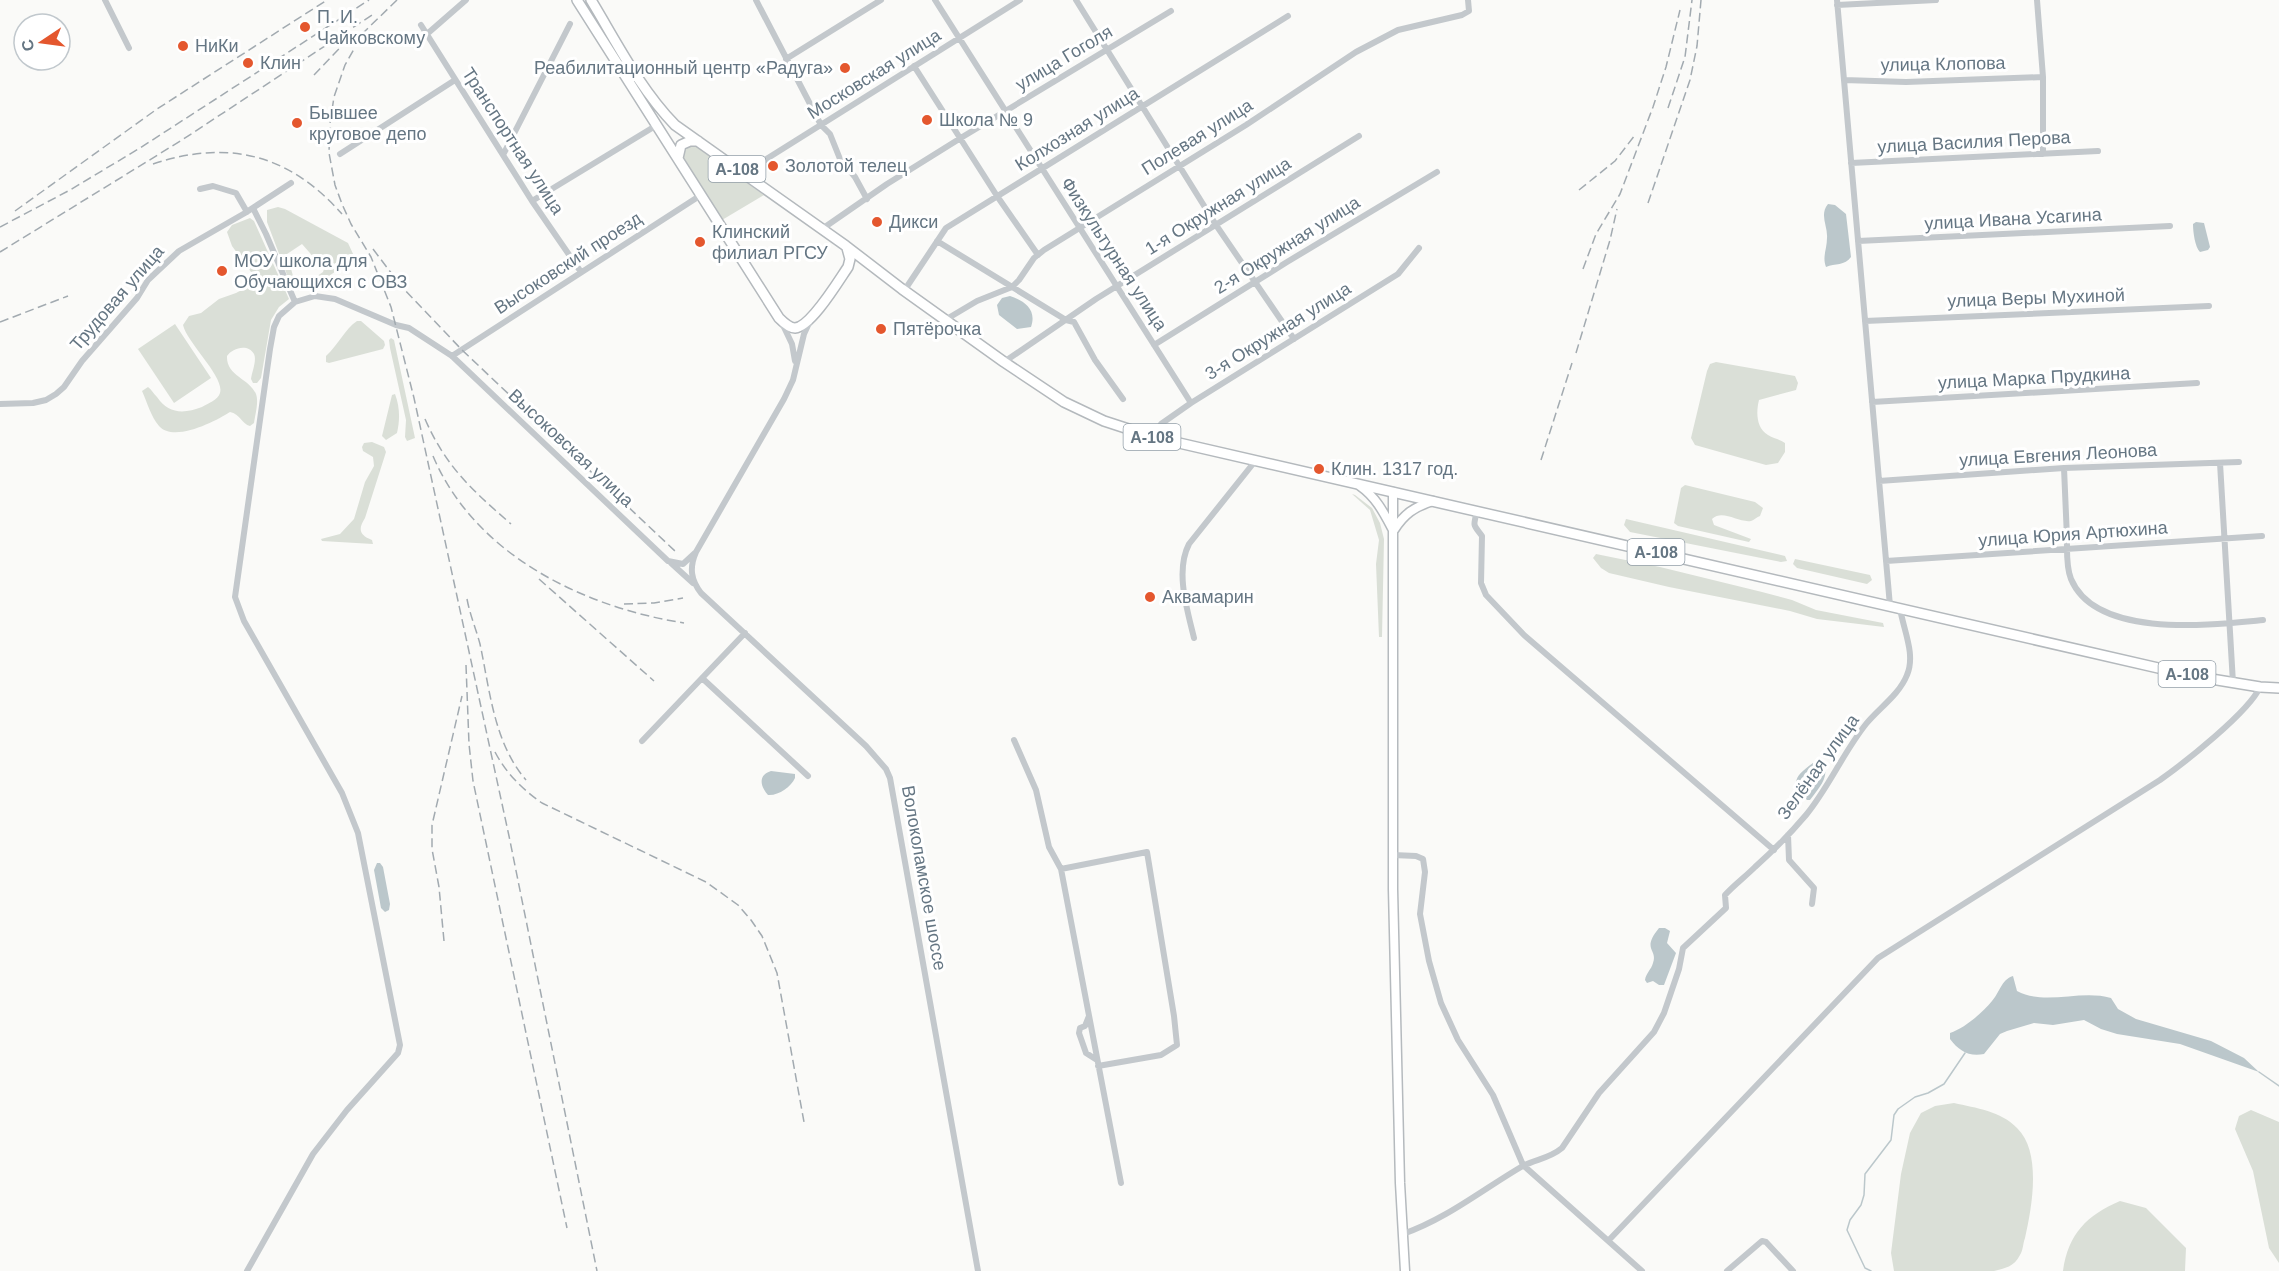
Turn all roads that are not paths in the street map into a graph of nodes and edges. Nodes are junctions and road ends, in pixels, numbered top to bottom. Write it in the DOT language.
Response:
graph roads {
  1 [pos="105,0"];
  2 [pos="466,0"];
  3 [pos="577,0"];
  4 [pos="591,0"];
  5 [pos="756,0"];
  6 [pos="881,0"];
  7 [pos="935,0"];
  8 [pos="1020,0"];
  9 [pos="1076,0"];
  10 [pos="1468,0"];
  11 [pos="1936,0"];
  12 [pos="2037,0"];
  13 [pos="1837,3"];
  14 [pos="1171,11"];
  15 [pos="1288,16"];
  16 [pos="570,24"];
  17 [pos="421,25"];
  18 [pos="427,34"];
  19 [pos="960,38"];
  20 [pos="129,48"];
  21 [pos="1107,50"];
  22 [pos="786,59"];
  23 [pos="914,66"];
  24 [pos="2043,77"];
  25 [pos="455,80"];
  26 [pos="1844,80"];
  27 [pos="1141,107"];
  28 [pos="1006,110"];
  29 [pos="657,125"];
  30 [pos="821,125"];
  31 [pos="1359,136"];
  32 [pos="960,138"];
  33 [pos="698,141"];
  34 [pos="2098,151"];
  35 [pos="340,154"];
  36 [pos="2043,154"];
  37 [pos="503,155"];
  38 [pos="678,158"];
  39 [pos="1851,163"];
  40 [pos="1180,165"];
  41 [pos="1041,168"];
  42 [pos="1437,171"];
  43 [pos="748,178"];
  44 [pos="291,183"];
  45 [pos="200,189"];
  46 [pos="701,195"];
  47 [pos="997,196"];
  48 [pos="867,199"];
  49 [pos="532,201"];
  50 [pos="250,210"];
  51 [pos="1216,225"];
  52 [pos="2170,226"];
  53 [pos="1080,227"];
  54 [pos="822,230"];
  55 [pos="937,241"];
  56 [pos="1858,241"];
  57 [pos="846,246"];
  58 [pos="1419,248"];
  59 [pos="1038,255"];
  60 [pos="868,263"];
  61 [pos="848,267"];
  62 [pos="581,273"];
  63 [pos="1255,282"];
  64 [pos="1012,287"];
  65 [pos="1117,287"];
  66 [pos="904,291"];
  67 [pos="295,302"];
  68 [pos="2209,306"];
  69 [pos="812,317"];
  70 [pos="779,318"];
  71 [pos="945,320"];
  72 [pos="1066,320"];
  73 [pos="1865,321"];
  74 [pos="1293,339"];
  75 [pos="1154,345"];
  76 [pos="452,356"];
  77 [pos="1004,362"];
  78 [pos="793,380"];
  79 [pos="2198,383"];
  80 [pos="1123,399"];
  81 [pos="1872,402"];
  82 [pos="1191,403"];
  83 [pos="0,404"];
  84 [pos="1153,437"];
  85 [pos="1256,460"];
  86 [pos="2239,462"];
  87 [pos="2220,463"];
  88 [pos="2064,468"];
  89 [pos="1879,481"];
  90 [pos="1356,483"];
  91 [pos="1393,492"];
  92 [pos="1433,501"];
  93 [pos="1477,511"];
  94 [pos="1394,530"];
  95 [pos="2262,536"];
  96 [pos="2225,539"];
  97 [pos="2067,549"];
  98 [pos="696,552"];
  99 [pos="668,561"];
  100 [pos="1886,561"];
  101 [pos="694,584"];
  102 [pos="1890,606"];
  103 [pos="1900,608"];
  104 [pos="2263,620"];
  105 [pos="2231,623"];
  106 [pos="745,633"];
  107 [pos="1194,638"];
  108 [pos="702,678"];
  109 [pos="2233,683"];
  110 [pos="2260,687"];
  111 [pos="2279,688"];
  112 [pos="1014,740"];
  113 [pos="642,741"];
  114 [pos="808,776"];
  115 [pos="1788,835"];
  116 [pos="1774,850"];
  117 [pos="1393,855"];
  118 [pos="1061,869"];
  119 [pos="1812,904"];
  120 [pos="1089,1015"];
  121 [pos="1098,1063"];
  122 [pos="1523,1166"];
  123 [pos="1121,1184"];
  124 [pos="1403,1234"];
  125 [pos="1609,1240"];
  126 [pos="248,1271"];
  127 [pos="978,1271"];
  128 [pos="1405,1271"];
  129 [pos="1642,1271"];
  130 [pos="1727,1271"];
  131 [pos="1793,1271"];
  1 -- 20 [label="street"];
  2 -- 18 [label="street"];
  3 -- 29 [label="highway, А-108"];
  4 -- 33 [label="highway, А-108"];
  5 -- 22 [label="street"];
  6 -- 22 [label="street"];
  7 -- 19 [label="street, Физкультурная улица"];
  8 -- 19 [label="street, Московская улица"];
  9 -- 21 [label="street"];
  10 -- 40 [label="street, Полевая улица"];
  11 -- 13 [label="street"];
  12 -- 24 [label="street"];
  13 -- 26 [label="street"];
  14 -- 21 [label="street, улица Гоголя"];
  15 -- 27 [label="street, Колхозная улица"];
  16 -- 37 [label="street"];
  17 -- 18 [label="street, Транспортная улица"];
  18 -- 25 [label="street, Транспортная улица"];
  19 -- 23 [label="street, Московская улица"];
  19 -- 28 [label="street, Физкультурная улица"];
  21 -- 27 [label="street"];
  21 -- 28 [label="street, улица Гоголя"];
  22 -- 30 [label="street"];
  23 -- 30 [label="street, Московская улица"];
  23 -- 32 [label="street"];
  24 -- 26 [label="street, улица Клопова"];
  24 -- 36 [label="street"];
  25 -- 35 [label="street"];
  25 -- 37 [label="street, Транспортная улица"];
  26 -- 39 [label="street"];
  27 -- 40 [label="street"];
  27 -- 41 [label="street, Колхозная улица"];
  28 -- 32 [label="street, улица Гоголя"];
  28 -- 41 [label="street, Физкультурная улица"];
  29 -- 38 [label="highway, А-108"];
  29 -- 49 [label="street"];
  30 -- 43 [label="street, Московская улица"];
  30 -- 48 [label="street"];
  31 -- 51 [label="street, 1-я Окружная улица"];
  32 -- 47 [label="street"];
  32 -- 48 [label="street, улица Гоголя"];
  33 -- 38 [label="highway"];
  33 -- 43 [label="highway, А-108"];
  34 -- 36 [label="street, улица Василия Перова"];
  36 -- 39 [label="street, улица Василия Перова"];
  37 -- 49 [label="street, Транспортная улица"];
  38 -- 46 [label="highway, А-108"];
  39 -- 56 [label="street"];
  40 -- 51 [label="street"];
  40 -- 53 [label="street, Полевая улица"];
  41 -- 47 [label="street, Колхозная улица"];
  41 -- 53 [label="street, Физкультурная улица"];
  42 -- 63 [label="street, 2-я Окружная улица"];
  43 -- 54 [label="highway, А-108"];
  44 -- 50 [label="street, Трудовая улица"];
  45 -- 50 [label="street"];
  46 -- 62 [label="street, Высоковский проезд"];
  46 -- 70 [label="highway, А-108"];
  47 -- 55 [label="street, Колхозная улица"];
  47 -- 59 [label="street"];
  48 -- 54 [label="street, улица Гоголя"];
  49 -- 62 [label="street, Транспортная улица"];
  50 -- 67 [label="street"];
  50 -- 83 [label="street, Трудовая улица"];
  51 -- 63 [label="street"];
  51 -- 65 [label="street, 1-я Окружная улица"];
  52 -- 56 [label="street, улица Ивана Усагина"];
  53 -- 59 [label="street, Полевая улица"];
  53 -- 65 [label="street, Физкультурная улица"];
  54 -- 57 [label="highway, А-108"];
  55 -- 64 [label="street"];
  55 -- 66 [label="street, Колхозная улица"];
  56 -- 73 [label="street"];
  57 -- 60 [label="highway, А-108"];
  57 -- 61 [label="highway"];
  58 -- 74 [label="street, 3-я Окружная улица"];
  59 -- 64 [label="street, Полевая улица"];
  60 -- 61 [label="highway"];
  60 -- 66 [label="highway, А-108"];
  61 -- 69 [label="highway"];
  62 -- 76 [label="street, Высоковский проезд"];
  63 -- 74 [label="street"];
  63 -- 75 [label="street, 2-я Окружная улица"];
  64 -- 71 [label="street, Полевая улица"];
  64 -- 72 [label="street"];
  65 -- 72 [label="street, 1-я Окружная улица"];
  65 -- 75 [label="street, Физкультурная улица"];
  66 -- 71 [label="highway, А-108"];
  67 -- 76 [label="street, Высоковская улица"];
  67 -- 126 [label="street"];
  68 -- 73 [label="street, улица Веры Мухиной"];
  69 -- 70 [label="highway"];
  69 -- 78 [label="street"];
  70 -- 78 [label="street"];
  71 -- 77 [label="highway, А-108"];
  72 -- 77 [label="street, 1-я Окружная улица"];
  72 -- 80 [label="street"];
  73 -- 81 [label="street"];
  74 -- 82 [label="street, 3-я Окружная улица"];
  75 -- 82 [label="street, Физкультурная улица"];
  76 -- 99 [label="street, Высоковская улица"];
  77 -- 84 [label="highway, А-108"];
  78 -- 98 [label="street"];
  79 -- 81 [label="street, улица Марка Прудкина"];
  81 -- 89 [label="street"];
  82 -- 84 [label="street, 3-я Окружная улица"];
  84 -- 85 [label="highway, А-108"];
  85 -- 90 [label="highway, А-108"];
  85 -- 107 [label="street"];
  86 -- 87 [label="street, улица Евгения Леонова"];
  87 -- 88 [label="street, улица Евгения Леонова"];
  87 -- 96 [label="street"];
  88 -- 89 [label="street, улица Евгения Леонова"];
  88 -- 97 [label="street"];
  89 -- 100 [label="street"];
  90 -- 91 [label="highway, А-108"];
  90 -- 94 [label="main road"];
  91 -- 92 [label="highway, А-108"];
  91 -- 94 [label="main road"];
  92 -- 93 [label="highway, А-108"];
  92 -- 94 [label="main road"];
  93 -- 102 [label="highway, А-108"];
  93 -- 116 [label="street"];
  94 -- 117 [label="main road"];
  95 -- 96 [label="street, улица Юрия Артюхина"];
  96 -- 97 [label="street, улица Юрия Артюхина"];
  96 -- 105 [label="street"];
  97 -- 100 [label="street, улица Юрия Артюхина"];
  97 -- 105 [label="street"];
  98 -- 99 [label="street"];
  98 -- 101 [label="street"];
  99 -- 101 [label="street, Высоковская улица"];
  100 -- 102 [label="street"];
  101 -- 106 [label="street, Волоколамское шоссе"];
  102 -- 103 [label="highway, А-108"];
  103 -- 109 [label="highway, А-108"];
  103 -- 115 [label="street, Зелёная улица"];
  104 -- 105 [label="street"];
  105 -- 109 [label="street"];
  106 -- 108 [label="street"];
  106 -- 127 [label="street, Волоколамское шоссе"];
  108 -- 113 [label="street"];
  108 -- 114 [label="street"];
  109 -- 110 [label="highway, А-108"];
  110 -- 111 [label="highway, А-108"];
  110 -- 125 [label="street"];
  112 -- 118 [label="street"];
  115 -- 116 [label="street, Зелёная улица"];
  115 -- 119 [label="street"];
  116 -- 122 [label="street, Зелёная улица"];
  117 -- 122 [label="street"];
  117 -- 124 [label="main road"];
  118 -- 120 [label="street"];
  118 -- 121 [label="street"];
  120 -- 121 [label="street"];
  120 -- 121 [label="street"];
  121 -- 123 [label="street"];
  122 -- 124 [label="street"];
  122 -- 125 [label="street"];
  124 -- 128 [label="main road"];
  125 -- 129 [label="street"];
  130 -- 131 [label="street"];
}
